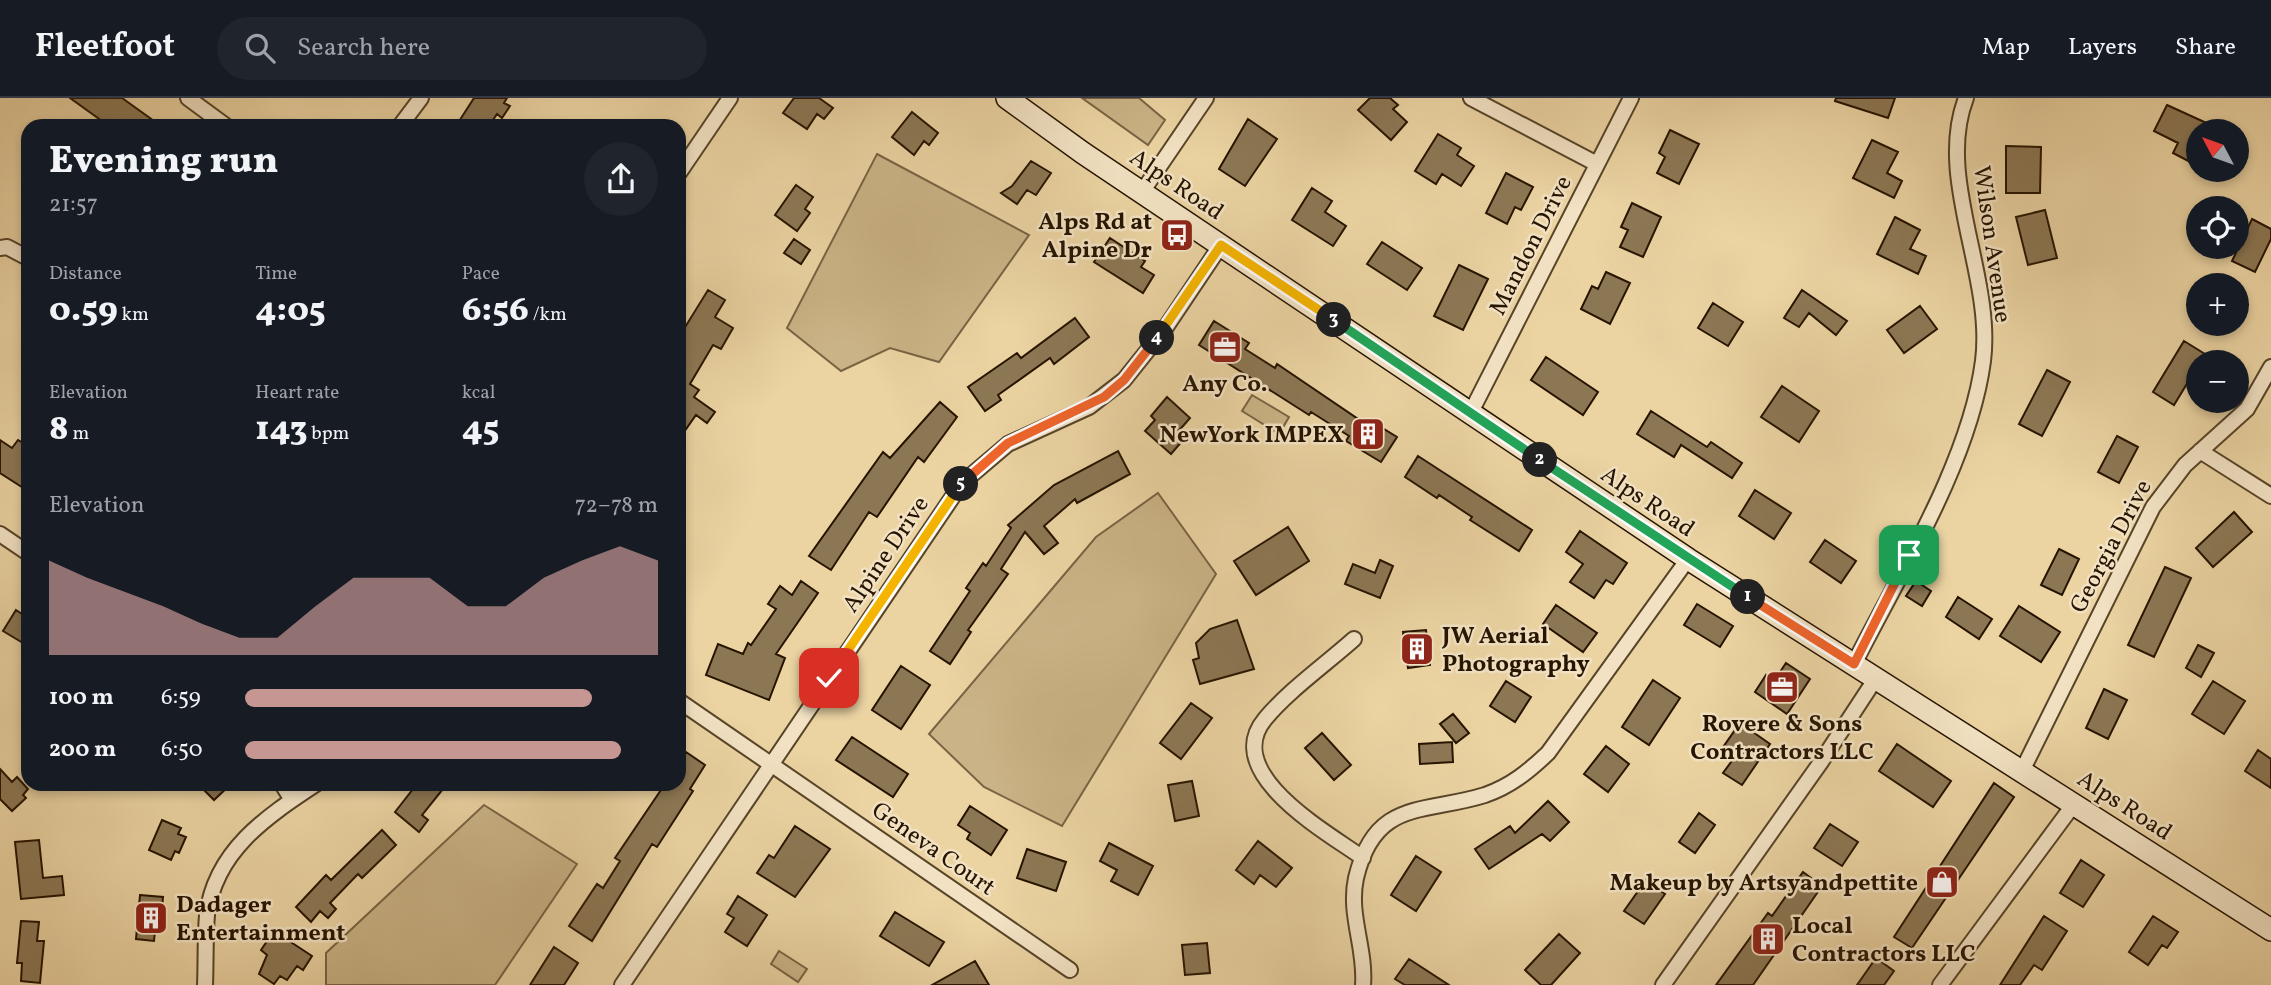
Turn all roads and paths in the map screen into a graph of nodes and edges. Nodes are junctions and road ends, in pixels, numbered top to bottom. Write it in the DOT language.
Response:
graph roads {
  1 [pos="188,98"];
  2 [pos="421,98"];
  3 [pos="730,98"];
  4 [pos="1007,98"];
  5 [pos="1206,98"];
  6 [pos="1471,98"];
  7 [pos="1630,98"];
  8 [pos="1966,98"];
  9 [pos="216,119"];
  10 [pos="405,119"];
  11 [pos="686,163"];
  12 [pos="1597,164"];
  13 [pos="1142,192"];
  14 [pos="1221,245"];
  15 [pos="0,248"];
  16 [pos="21,254"];
  17 [pos="2271,367"];
  18 [pos="1470,414"];
  19 [pos="2200,451"];
  20 [pos="2271,496"];
  21 [pos="0,534"];
  22 [pos="21,548"];
  23 [pos="1688,559"];
  24 [pos="1354,639"];
  25 [pos="1854,664"];
  26 [pos="1875,678"];
  27 [pos="686,706"];
  28 [pos="771,764"];
  29 [pos="2022,771"];
  30 [pos="286,791"];
  31 [pos="306,791"];
  32 [pos="292,800"];
  33 [pos="2074,804"];
  34 [pos="1363,858"];
  35 [pos="2271,930"];
  36 [pos="1070,970"];
  37 [pos="205,985"];
  38 [pos="622,985"];
  39 [pos="1363,985"];
  40 [pos="1663,985"];
  41 [pos="1940,985"];
  1 -- 9 [label="street"];
  2 -- 10 [label="street"];
  3 -- 11 [label="street"];
  4 -- 13 [label="main road, Alps Road"];
  5 -- 13 [label="street"];
  6 -- 12 [label="street"];
  7 -- 12 [label="street, Mandon Drive"];
  8 -- 25 [label="street, Wilson Avenue"];
  12 -- 18 [label="street, Mandon Drive"];
  13 -- 14 [label="main road, Alps Road"];
  14 -- 18 [label="main road, Alps Road"];
  14 -- 28 [label="street, Alpine Drive"];
  15 -- 16 [label="street"];
  17 -- 19 [label="street, Georgia Drive"];
  18 -- 23 [label="main road, Alps Road"];
  19 -- 20 [label="street"];
  19 -- 29 [label="street, Georgia Drive"];
  21 -- 22 [label="street"];
  23 -- 25 [label="main road, Alps Road"];
  23 -- 34 [label="street"];
  24 -- 34 [label="street"];
  25 -- 26 [label="main road, Alps Road"];
  26 -- 29 [label="main road, Alps Road"];
  26 -- 40 [label="street"];
  27 -- 28 [label="street, Geneva Court"];
  28 -- 36 [label="street, Geneva Court"];
  28 -- 38 [label="street, Alpine Drive"];
  29 -- 33 [label="main road, Alps Road"];
  30 -- 32 [label="street"];
  31 -- 32 [label="street"];
  32 -- 37 [label="street"];
  33 -- 35 [label="main road, Alps Road"];
  33 -- 41 [label="street"];
  34 -- 39 [label="street"];
}
